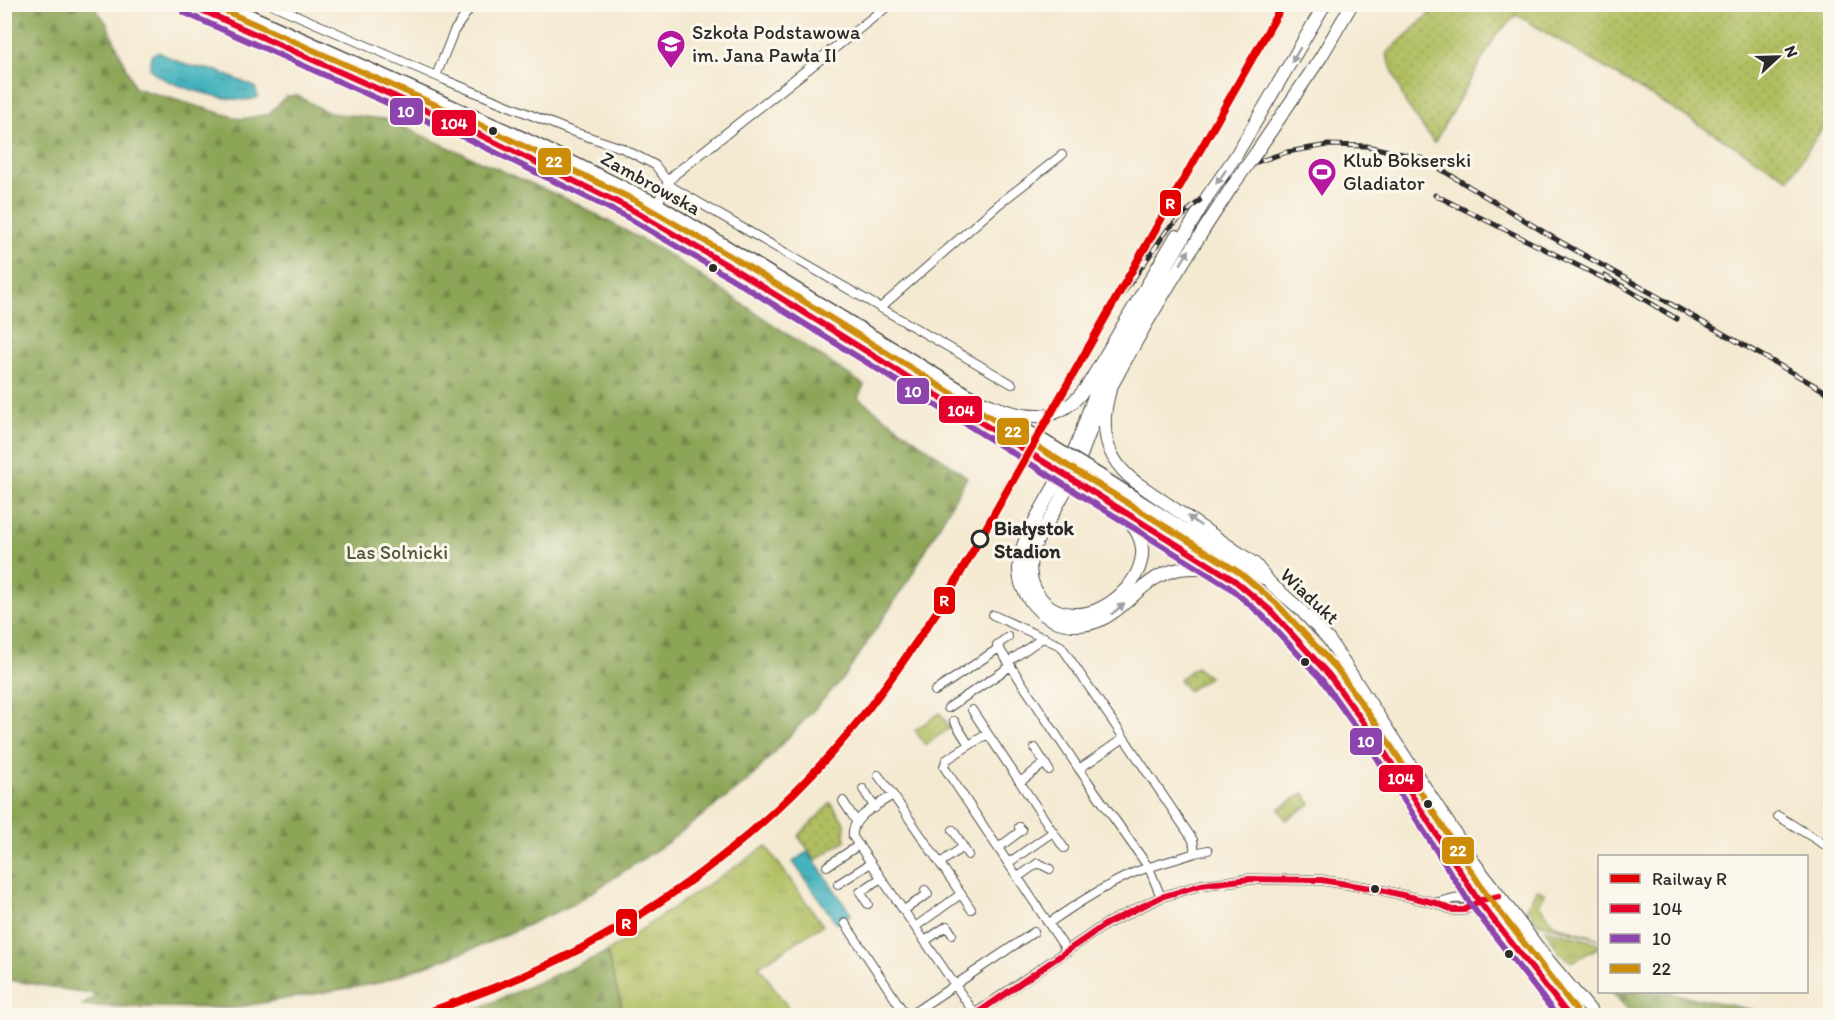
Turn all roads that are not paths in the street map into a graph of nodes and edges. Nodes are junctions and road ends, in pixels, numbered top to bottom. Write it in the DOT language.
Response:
graph roads {
  1 [pos="187,4"];
  2 [pos="226,4"];
  3 [pos="271,4"];
  4 [pos="473,4"];
  5 [pos="890,4"];
  6 [pos="1325,4"];
  7 [pos="1352,4"];
  8 [pos="281,7"];
  9 [pos="436,76"];
  10 [pos="1062,155"];
  11 [pos="669,181"];
  12 [pos="1207,197"];
  13 [pos="657,203"];
  14 [pos="649,219"];
  15 [pos="879,308"];
  16 [pos="1012,384"];
  17 [pos="1110,390"];
  18 [pos="980,401"];
  19 [pos="1005,417"];
  20 [pos="999,433"];
  21 [pos="1117,506"];
  22 [pos="1220,570"];
  23 [pos="1271,584"];
  24 [pos="993,615"];
  25 [pos="1008,637"];
  26 [pos="1044,638"];
  27 [pos="999,648"];
  28 [pos="1009,664"];
  29 [pos="935,691"];
  30 [pos="948,708"];
  31 [pos="972,710"];
  32 [pos="954,722"];
  33 [pos="987,734"];
  34 [pos="1124,738"];
  35 [pos="969,745"];
  36 [pos="1035,748"];
  37 [pos="1079,769"];
  38 [pos="878,775"];
  39 [pos="1020,782"];
  40 [pos="863,789"];
  41 [pos="892,795"];
  42 [pos="843,801"];
  43 [pos="875,808"];
  44 [pos="1778,816"];
  45 [pos="856,821"];
  46 [pos="1019,827"];
  47 [pos="952,830"];
  48 [pos="1053,831"];
  49 [pos="859,845"];
  50 [pos="963,847"];
  51 [pos="998,848"];
  52 [pos="1064,848"];
  53 [pos="1830,848"];
  54 [pos="1208,850"];
  55 [pos="1195,853"];
  56 [pos="968,855"];
  57 [pos="871,863"];
  58 [pos="940,863"];
  59 [pos="1008,863"];
  60 [pos="828,866"];
  61 [pos="1149,868"];
  62 [pos="1050,869"];
  63 [pos="881,878"];
  64 [pos="1018,878"];
  65 [pos="838,884"];
  66 [pos="925,890"];
  67 [pos="961,894"];
  68 [pos="1499,896"];
  69 [pos="1161,897"];
  70 [pos="1481,900"];
  71 [pos="868,904"];
  72 [pos="971,909"];
  73 [pos="904,910"];
  74 [pos="845,923"];
  75 [pos="1049,923"];
  76 [pos="915,927"];
  77 [pos="1034,932"];
  78 [pos="952,934"];
  79 [pos="925,941"];
  80 [pos="1067,951"];
  81 [pos="955,986"];
  82 [pos="973,1015"];
  83 [pos="1569,1016"];
  84 [pos="1595,1016"];
  1 -- 14 [label="main road, Zambrowska"];
  2 -- 13 [label="main road, Zambrowska"];
  3 -- 8 [label="street, Zambrowska"];
  4 -- 9 [label="street"];
  5 -- 11 [label="street"];
  6 -- 12 [label="main road, one-way, bridge"];
  17 -- 7 [label="main road, one-way, bridge"];
  8 -- 9 [label="street, Zambrowska"];
  9 -- 11 [label="street, Zambrowska"];
  10 -- 15 [label="street"];
  11 -- 13 [label="street"];
  11 -- 15 [label="street, Zambrowska"];
  12 -- 18 [label="main road"];
  12 -- 22 [label="main road, one-way"];
  13 -- 14 [label="street"];
  13 -- 18 [label="main road, Zambrowska"];
  14 -- 20 [label="main road, Zambrowska"];
  15 -- 16 [label="street, Zambrowska"];
  17 -- 21 [label="main road"];
  23 -- 17 [label="main road, one-way"];
  18 -- 19 [label="main road, Zambrowska"];
  19 -- 23 [label="main road, Wiadukt, bridge"];
  20 -- 21 [label="main road, Wiadukt, bridge"];
  21 -- 22 [label="main road, Wiadukt"];
  22 -- 70 [label="main road, Wiadukt"];
  23 -- 68 [label="main road, Wiadukt"];
  24 -- 26 [label="street"];
  25 -- 27 [label="street"];
  26 -- 28 [label="street"];
  26 -- 34 [label="street"];
  27 -- 28 [label="street"];
  27 -- 29 [label="street"];
  28 -- 30 [label="street"];
  28 -- 37 [label="street"];
  31 -- 33 [label="street"];
  32 -- 35 [label="street"];
  33 -- 35 [label="street"];
  33 -- 39 [label="street"];
  34 -- 37 [label="street"];
  34 -- 55 [label="street"];
  35 -- 51 [label="street"];
  36 -- 39 [label="street"];
  37 -- 61 [label="street"];
  38 -- 41 [label="street"];
  39 -- 48 [label="street"];
  40 -- 43 [label="street"];
  41 -- 43 [label="street"];
  41 -- 58 [label="street"];
  42 -- 45 [label="street"];
  43 -- 45 [label="street"];
  44 -- 53 [label="street"];
  45 -- 49 [label="street"];
  46 -- 51 [label="street"];
  47 -- 50 [label="street"];
  48 -- 52 [label="street"];
  48 -- 59 [label="street"];
  49 -- 57 [label="street"];
  49 -- 60 [label="street"];
  50 -- 56 [label="street"];
  50 -- 58 [label="street"];
  51 -- 59 [label="street"];
  54 -- 55 [label="street"];
  55 -- 61 [label="street"];
  57 -- 63 [label="street"];
  57 -- 65 [label="street"];
  58 -- 67 [label="street"];
  59 -- 64 [label="street"];
  61 -- 69 [label="street"];
  61 -- 75 [label="street"];
  62 -- 64 [label="street"];
  63 -- 71 [label="street"];
  63 -- 73 [label="street"];
  64 -- 75 [label="street"];
  66 -- 73 [label="street"];
  67 -- 72 [label="street"];
  67 -- 76 [label="street"];
  68 -- 70 [label="street"];
  68 -- 84 [label="main road, Wiadukt"];
  69 -- 70 [label="street"];
  69 -- 80 [label="street"];
  70 -- 83 [label="main road, Wiadukt"];
  73 -- 76 [label="street"];
  74 -- 81 [label="street"];
  75 -- 80 [label="street"];
  76 -- 79 [label="street"];
  77 -- 81 [label="street"];
  78 -- 79 [label="street"];
  79 -- 81 [label="street"];
  80 -- 82 [label="street"];
  81 -- 82 [label="street"];
}
